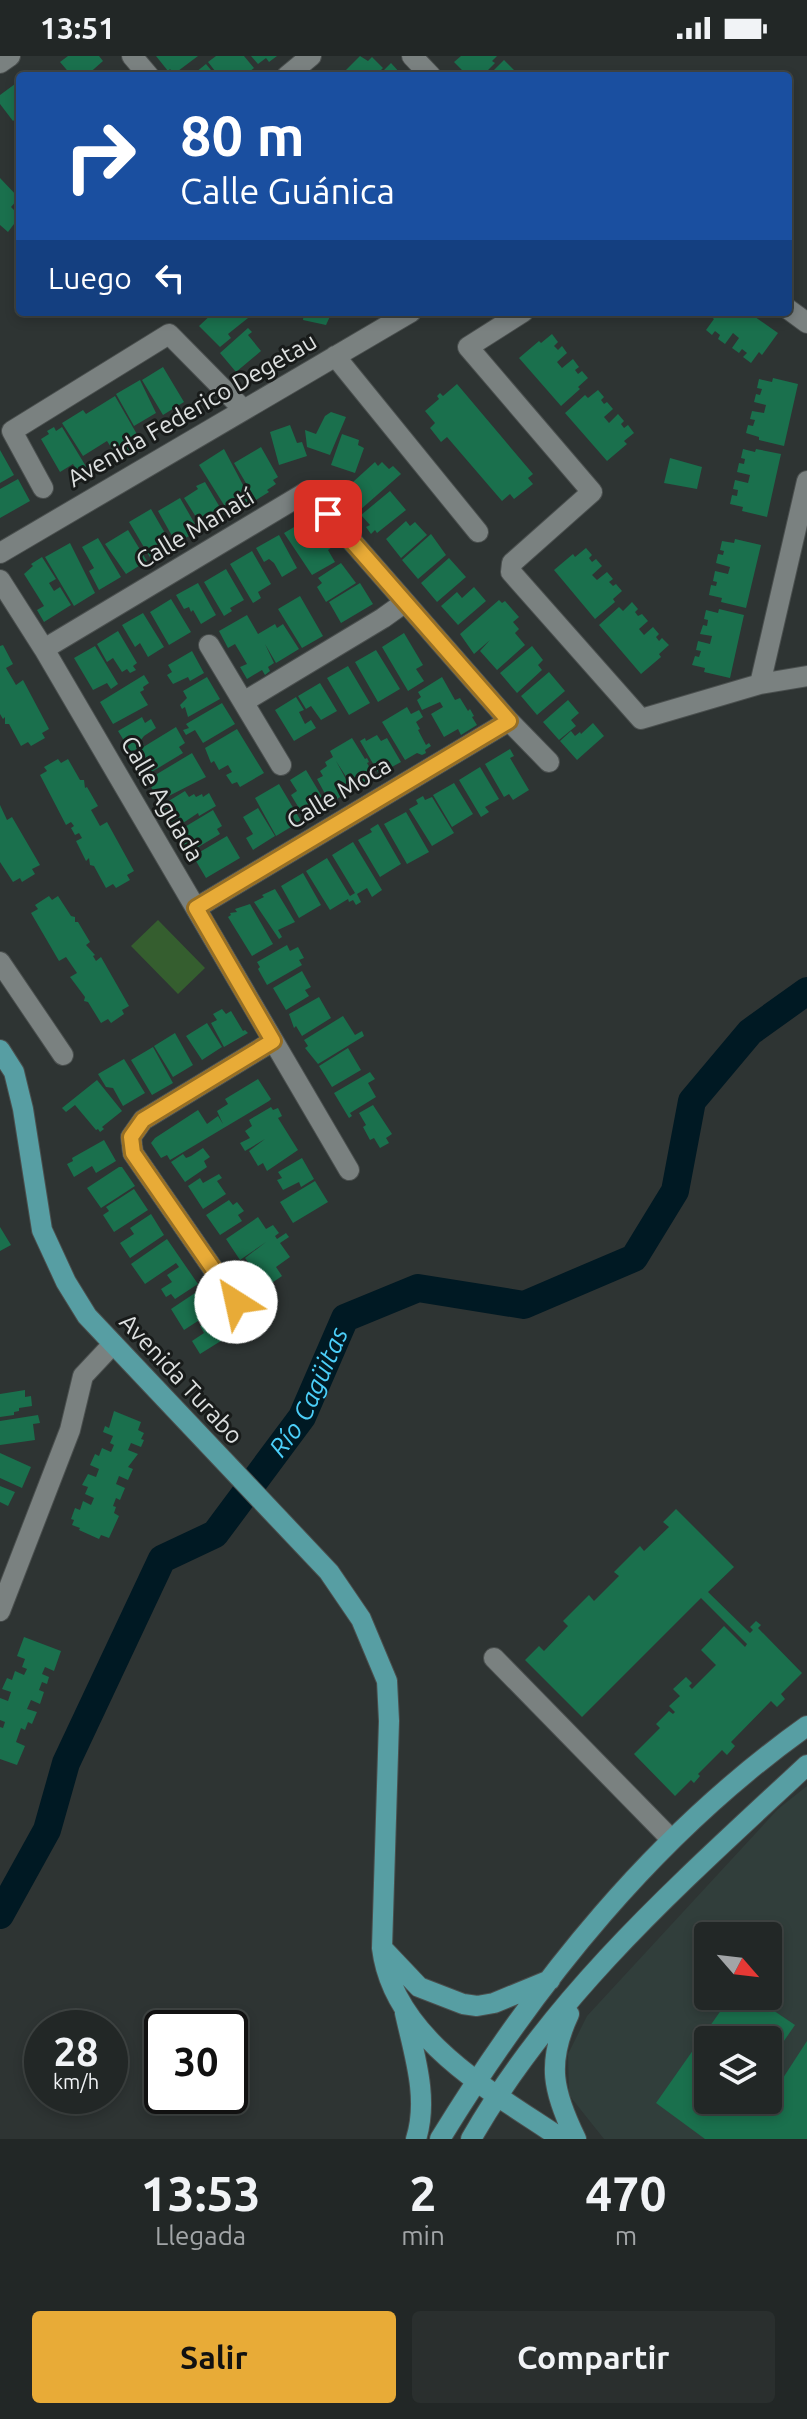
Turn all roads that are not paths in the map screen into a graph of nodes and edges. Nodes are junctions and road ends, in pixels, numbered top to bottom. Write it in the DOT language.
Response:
graph roads {
  1 [pos="10,56"];
  2 [pos="132,56"];
  3 [pos="311,56"];
  4 [pos="412,56"];
  5 [pos="0,63"];
  6 [pos="146,72"];
  7 [pos="292,72"];
  8 [pos="427,72"];
  9 [pos="404,316"];
  10 [pos="517,316"];
  11 [pos="335,356"];
  12 [pos="243,409"];
  13 [pos="807,481"];
  14 [pos="43,488"];
  15 [pos="478,532"];
  16 [pos="0,553"];
  17 [pos="0,580"];
  18 [pos="404,603"];
  19 [pos="209,645"];
  20 [pos="44,649"];
  21 [pos="807,676"];
  22 [pos="760,684"];
  23 [pos="245,701"];
  24 [pos="509,721"];
  25 [pos="549,762"];
  26 [pos="281,765"];
  27 [pos="196,908"];
  28 [pos="0,962"];
  29 [pos="273,1041"];
  30 [pos="0,1050"];
  31 [pos="63,1055"];
  32 [pos="349,1170"];
  33 [pos="236,1302"];
  34 [pos="113,1344"];
  35 [pos="0,1611"];
  36 [pos="494,1658"];
  37 [pos="807,1726"];
  38 [pos="807,1765"];
  39 [pos="671,1839"];
  40 [pos="382,1948"];
  41 [pos="550,1980"];
  42 [pos="580,1987"];
  43 [pos="405,2013"];
  44 [pos="476,2080"];
  45 [pos="497,2094"];
  46 [pos="416,2139"];
  47 [pos="440,2139"];
  48 [pos="471,2139"];
  49 [pos="562,2139"];
  50 [pos="576,2139"];
  1 -- 5 [label="street"];
  2 -- 6 [label="street"];
  3 -- 7 [label="street"];
  4 -- 8 [label="street"];
  9 -- 11 [label="street, Avenida Federico Degetau"];
  10 -- 22 [label="street"];
  11 -- 12 [label="street, Avenida Federico Degetau"];
  11 -- 15 [label="street"];
  12 -- 14 [label="street"];
  12 -- 16 [label="street, Avenida Federico Degetau"];
  13 -- 22 [label="street"];
  17 -- 20 [label="street, Calle Aguada"];
  18 -- 20 [label="street, Calle Manatí"];
  18 -- 23 [label="street"];
  18 -- 24 [label="street, Calle Manatí"];
  19 -- 23 [label="street"];
  20 -- 27 [label="street, Calle Aguada"];
  21 -- 22 [label="street"];
  23 -- 26 [label="street"];
  24 -- 25 [label="street, Calle Manatí"];
  24 -- 27 [label="street, Calle Moca"];
  27 -- 29 [label="street, Calle Aguada"];
  28 -- 31 [label="street"];
  29 -- 32 [label="street, Calle Aguada"];
  29 -- 33 [label="street"];
  30 -- 34 [label="main road, Avenida Turabo"];
  34 -- 35 [label="street"];
  34 -- 40 [label="main road, Avenida Turabo"];
  36 -- 39 [label="street"];
  37 -- 39 [label="main road"];
  38 -- 42 [label="main road"];
  39 -- 41 [label="main road"];
  40 -- 41 [label="main road"];
  40 -- 43 [label="main road, Avenida Turabo"];
  41 -- 44 [label="main road"];
  42 -- 45 [label="main road"];
  42 -- 50 [label="main road"];
  43 -- 44 [label="main road, Avenida Turabo"];
  43 -- 46 [label="main road"];
  44 -- 45 [label="main road, Avenida Turabo"];
  44 -- 47 [label="main road"];
  45 -- 48 [label="main road"];
  45 -- 49 [label="main road, Avenida Turabo"];
}
